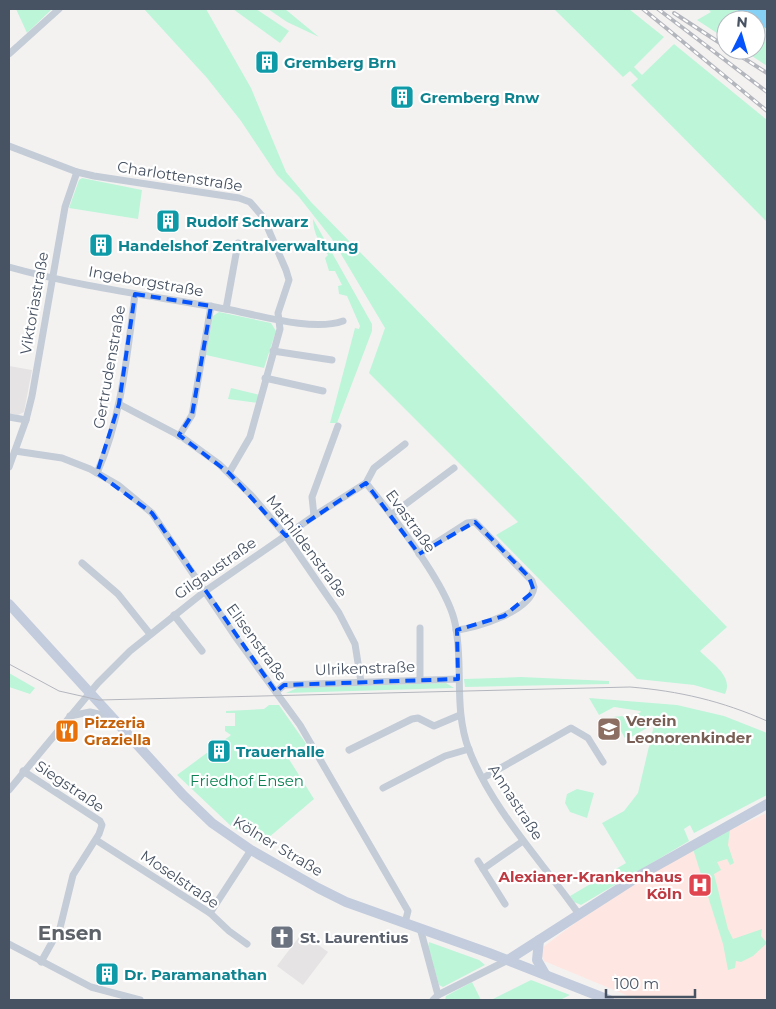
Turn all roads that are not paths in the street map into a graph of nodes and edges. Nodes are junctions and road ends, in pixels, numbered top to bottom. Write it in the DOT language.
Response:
graph roads {
  1 [pos="59,9"];
  2 [pos="9,54"];
  3 [pos="9,146"];
  4 [pos="77,172"];
  5 [pos="238,243"];
  6 [pos="9,267"];
  7 [pos="52,279"];
  8 [pos="136,294"];
  9 [pos="211,306"];
  10 [pos="226,309"];
  11 [pos="279,320"];
  12 [pos="343,321"];
  13 [pos="273,351"];
  14 [pos="332,360"];
  15 [pos="266,378"];
  16 [pos="323,391"];
  17 [pos="120,404"];
  18 [pos="9,417"];
  19 [pos="26,420"];
  20 [pos="338,426"];
  21 [pos="179,436"];
  22 [pos="405,444"];
  23 [pos="16,451"];
  24 [pos="9,467"];
  25 [pos="454,468"];
  26 [pos="97,473"];
  27 [pos="228,473"];
  28 [pos="366,483"];
  29 [pos="391,515"];
  30 [pos="314,516"];
  31 [pos="286,536"];
  32 [pos="420,554"];
  33 [pos="82,562"];
  34 [pos="204,592"];
  35 [pos="9,604"];
  36 [pos="174,615"];
  37 [pos="420,628"];
  38 [pos="456,630"];
  39 [pos="150,634"];
  40 [pos="202,651"];
  41 [pos="458,679"];
  42 [pos="420,680"];
  43 [pos="361,682"];
  44 [pos="276,692"];
  45 [pos="89,693"];
  46 [pos="458,693"];
  47 [pos="460,715"];
  48 [pos="70,716"];
  49 [pos="112,717"];
  50 [pos="469,749"];
  51 [pos="349,750"];
  52 [pos="603,762"];
  53 [pos="22,771"];
  54 [pos="483,778"];
  55 [pos="383,788"];
  56 [pos="9,790"];
  57 [pos="767,804"];
  58 [pos="96,840"];
  59 [pos="523,841"];
  60 [pos="251,850"];
  61 [pos="478,861"];
  62 [pos="483,869"];
  63 [pos="505,904"];
  64 [pos="210,913"];
  65 [pos="578,913"];
  66 [pos="405,923"];
  67 [pos="420,928"];
  68 [pos="539,940"];
  69 [pos="9,944"];
  70 [pos="247,944"];
  71 [pos="508,960"];
  72 [pos="41,962"];
  73 [pos="544,974"];
  74 [pos="590,997"];
  75 [pos="435,998"];
  76 [pos="140,1000"];
  77 [pos="609,1000"];
  1 -- 2 [label="street"];
  3 -- 4 [label="street, Charlottenstraße"];
  4 -- 7 [label="street, Viktoriastraße"];
  4 -- 11 [label="street, Charlottenstraße"];
  5 -- 10 [label="street"];
  6 -- 7 [label="street, Ingeborgstraße"];
  7 -- 8 [label="street, Ingeborgstraße"];
  7 -- 19 [label="street, Viktoriastraße"];
  8 -- 9 [label="street, Ingeborgstraße"];
  8 -- 17 [label="street, Gertrudenstraße"];
  9 -- 10 [label="street, Ingeborgstraße"];
  9 -- 21 [label="street"];
  10 -- 11 [label="street, Ingeborgstraße"];
  11 -- 12 [label="street, Ingeborgstraße"];
  11 -- 13 [label="street, Charlottenstraße"];
  13 -- 14 [label="street"];
  13 -- 15 [label="street, Charlottenstraße"];
  15 -- 16 [label="street"];
  15 -- 27 [label="street, Charlottenstraße"];
  17 -- 21 [label="street, Mathildenstraße"];
  17 -- 26 [label="street, Gertrudenstraße"];
  18 -- 19 [label="street"];
  19 -- 23 [label="street, Viktoriastraße"];
  20 -- 30 [label="street"];
  21 -- 27 [label="street, Mathildenstraße"];
  22 -- 28 [label="street"];
  23 -- 24 [label="street, Viktoriastraße"];
  23 -- 26 [label="street, Elisenstraße"];
  25 -- 29 [label="street"];
  26 -- 34 [label="street, Elisenstraße"];
  27 -- 31 [label="street, Mathildenstraße"];
  28 -- 29 [label="street, Evastraße"];
  28 -- 30 [label="street, Evastraße"];
  29 -- 32 [label="street, Evastraße"];
  30 -- 31 [label="street, Gilgaustraße"];
  31 -- 34 [label="street, Gilgaustraße"];
  31 -- 43 [label="street, Mathildenstraße"];
  32 -- 38 [label="street, Evastraße"];
  32 -- 38 [label="street"];
  33 -- 39 [label="street"];
  34 -- 36 [label="street, Gilgaustraße"];
  34 -- 44 [label="street, Elisenstraße"];
  35 -- 45 [label="main road, Kölner Straße"];
  36 -- 39 [label="street, Gilgaustraße"];
  36 -- 40 [label="street"];
  37 -- 42 [label="street"];
  38 -- 41 [label="street, Evastraße"];
  39 -- 45 [label="street, Gilgaustraße"];
  41 -- 42 [label="street, Ulrikenstraße"];
  41 -- 46 [label="street, Evastraße"];
  42 -- 43 [label="street, Ulrikenstraße"];
  43 -- 44 [label="street, Ulrikenstraße"];
  44 -- 66 [label="street, Elisenstraße"];
  45 -- 48 [label="street, Gilgaustraße"];
  45 -- 49 [label="main road, Kölner Straße"];
  46 -- 47 [label="street, Annastraße"];
  47 -- 50 [label="street, Annastraße"];
  47 -- 51 [label="street"];
  48 -- 49 [label="street"];
  48 -- 53 [label="street, Gilgaustraße"];
  49 -- 60 [label="main road, Kölner Straße"];
  50 -- 54 [label="street, Annastraße"];
  50 -- 55 [label="street"];
  52 -- 54 [label="street"];
  53 -- 56 [label="street, Gilgaustraße"];
  53 -- 58 [label="street, Siegstraße"];
  54 -- 59 [label="street, Annastraße"];
  57 -- 65 [label="main road"];
  58 -- 64 [label="street, Moselstraße"];
  58 -- 72 [label="street"];
  59 -- 62 [label="street"];
  59 -- 65 [label="street, Annastraße"];
  60 -- 64 [label="street"];
  60 -- 66 [label="main road, Kölner Straße"];
  61 -- 62 [label="street"];
  62 -- 63 [label="street"];
  64 -- 70 [label="street, Moselstraße"];
  65 -- 68 [label="main road"];
  66 -- 67 [label="main road, Kölner Straße"];
  67 -- 71 [label="main road, Kölner Straße"];
  67 -- 75 [label="street"];
  68 -- 71 [label="main road"];
  68 -- 73 [label="main road"];
  69 -- 72 [label="street"];
  71 -- 73 [label="main road, Kölner Straße"];
  71 -- 75 [label="street"];
  72 -- 76 [label="street"];
  73 -- 74 [label="main road, Kölner Straße"];
  74 -- 77 [label="main road, Kölner Straße"];
}
